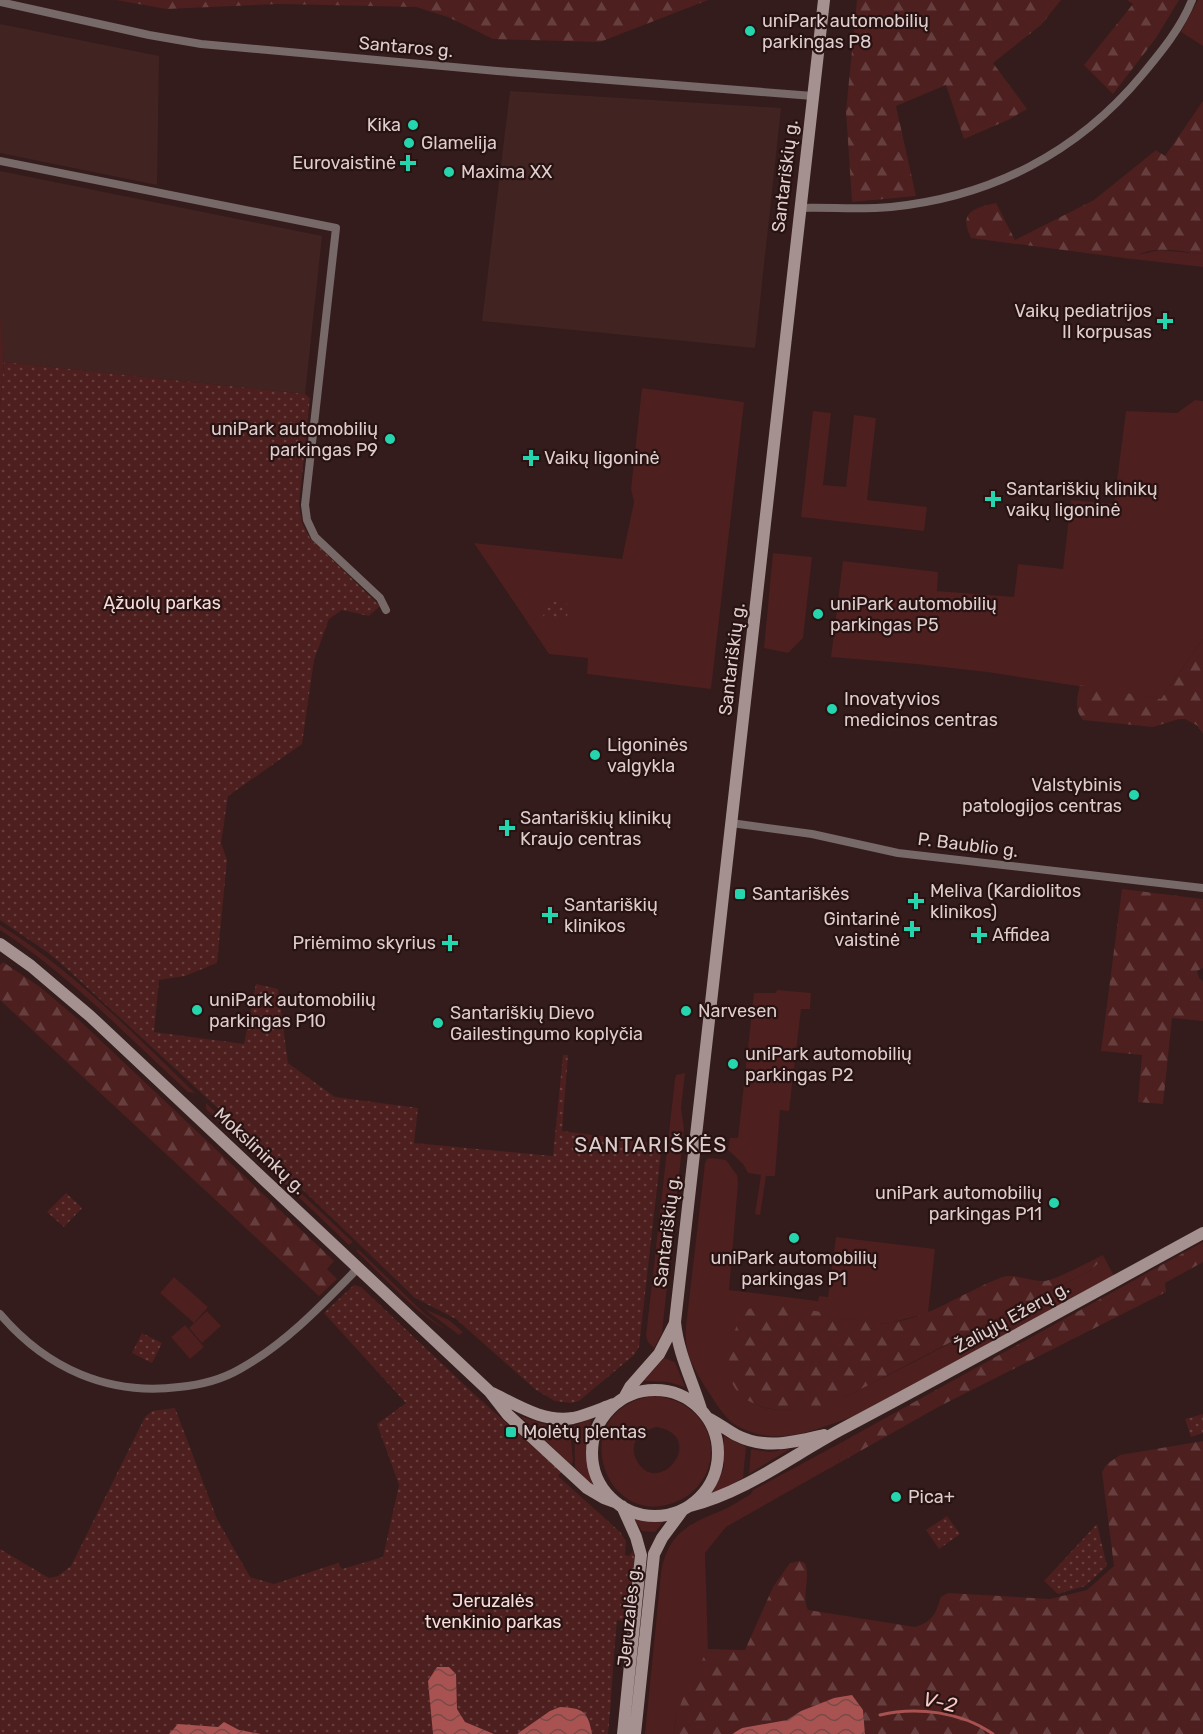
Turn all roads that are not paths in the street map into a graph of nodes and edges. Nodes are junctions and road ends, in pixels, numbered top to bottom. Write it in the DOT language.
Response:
graph roads {
  1 [pos="824,0"];
  2 [pos="1192,0"];
  3 [pos="0,2"];
  4 [pos="813,96"];
  5 [pos="0,161"];
  6 [pos="800,208"];
  7 [pos="386,610"];
  8 [pos="731,824"];
  9 [pos="1203,888"];
  10 [pos="0,944"];
  11 [pos="1203,1233"];
  12 [pos="358,1268"];
  13 [pos="0,1314"];
  14 [pos="675,1322"];
  15 [pos="490,1392"];
  16 [pos="621,1400"];
  17 [pos="704,1414"];
  18 [pos="837,1432"];
  19 [pos="618,1504"];
  20 [pos="686,1508"];
  21 [pos="623,1734"];
  22 [pos="635,1734"];
  1 -- 4 [label="main road, Santariškių g."];
  2 -- 6 [label="street"];
  3 -- 4 [label="street, Santaros g."];
  4 -- 6 [label="main road, Santariškių g."];
  5 -- 7 [label="street"];
  6 -- 8 [label="main road, Santariškių g."];
  8 -- 9 [label="street, P. Baublio g."];
  8 -- 14 [label="main road, Santariškių g."];
  10 -- 12 [label="main road, Mokslininkų g."];
  11 -- 18 [label="main road, Žaliųjų Ežerų g."];
  12 -- 13 [label="street"];
  12 -- 15 [label="main road, Mokslininkų g."];
  14 -- 16 [label="main road, Santariškių g."];
  14 -- 17 [label="main road, Santariškių g."];
  15 -- 16 [label="main road, Mokslininkų g."];
  15 -- 19 [label="main road, Mokslininkų g."];
  16 -- 17 [label="main road"];
  16 -- 19 [label="main road"];
  17 -- 18 [label="main road, Žaliųjų Ežerų g."];
  17 -- 20 [label="main road"];
  18 -- 20 [label="main road, Žaliųjų Ežerų g."];
  19 -- 20 [label="main road"];
  19 -- 21 [label="main road, Jeruzalės g."];
  20 -- 22 [label="main road, Jeruzalės g."];
}
